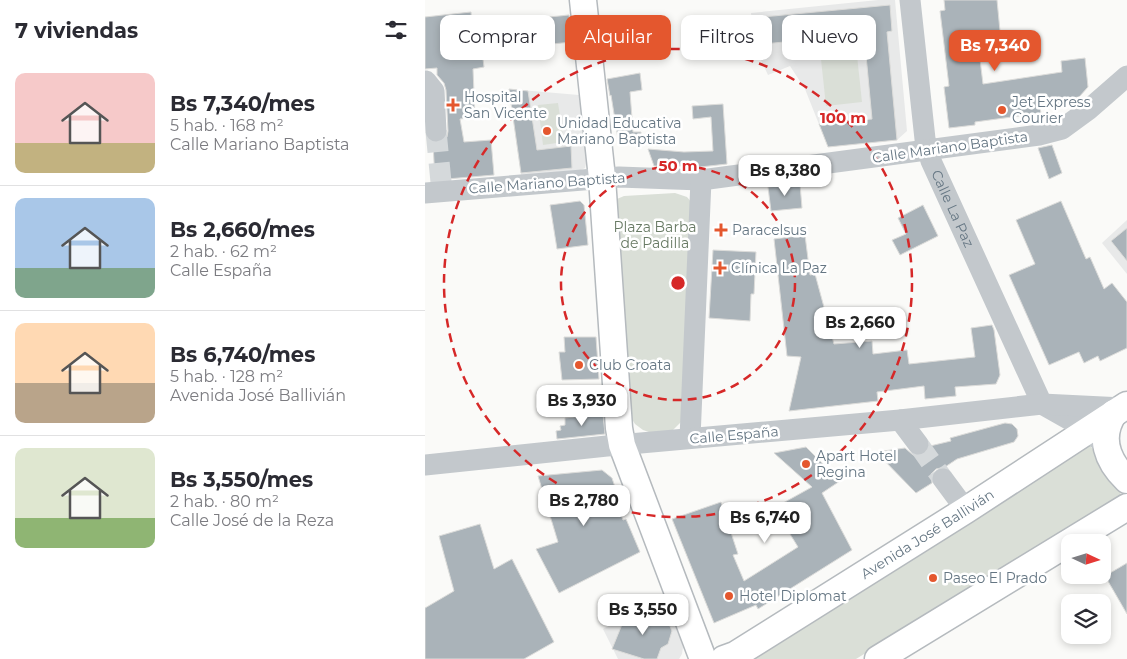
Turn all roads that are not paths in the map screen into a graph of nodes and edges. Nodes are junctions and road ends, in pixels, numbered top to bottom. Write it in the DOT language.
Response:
graph roads {
  1 [pos="583,0"];
  2 [pos="910,0"];
  3 [pos="1127,76"];
  4 [pos="426,80"];
  5 [pos="437,131"];
  6 [pos="927,151"];
  7 [pos="602,178"];
  8 [pos="701,180"];
  9 [pos="436,189"];
  10 [pos="1042,404"];
  11 [pos="1123,407"];
  12 [pos="899,420"];
  13 [pos="1088,430"];
  14 [pos="690,438"];
  15 [pos="918,444"];
  16 [pos="622,445"];
  17 [pos="1106,449"];
  18 [pos="425,465"];
  19 [pos="943,479"];
  20 [pos="1127,480"];
  21 [pos="1127,507"];
  22 [pos="965,510"];
  23 [pos="703,659"];
  24 [pos="724,659"];
  25 [pos="878,659"];
  1 -- 7 [label="main road"];
  2 -- 6 [label="street, Calle La Paz"];
  3 -- 6 [label="street, Calle Mariano Baptista"];
  4 -- 5 [label="street"];
  6 -- 8 [label="street, Calle Mariano Baptista"];
  6 -- 10 [label="street, Calle La Paz"];
  7 -- 8 [label="street, Calle Mariano Baptista"];
  7 -- 9 [label="street, Calle Mariano Baptista"];
  7 -- 16 [label="main road"];
  8 -- 14 [label="street"];
  10 -- 11 [label="street"];
  10 -- 12 [label="street, Calle España"];
  10 -- 13 [label="street"];
  11 -- 13 [label="main road, Avenida José Ballivián"];
  11 -- 17 [label="main road"];
  12 -- 14 [label="street, Calle España"];
  12 -- 15 [label="street"];
  13 -- 17 [label="street"];
  13 -- 22 [label="main road, Avenida José Ballivián"];
  14 -- 16 [label="street, Calle España"];
  16 -- 18 [label="street, Calle España"];
  16 -- 23 [label="main road"];
  17 -- 20 [label="main road"];
  19 -- 22 [label="street"];
  21 -- 25 [label="main road"];
  22 -- 24 [label="main road, Avenida José Ballivián"];
}
